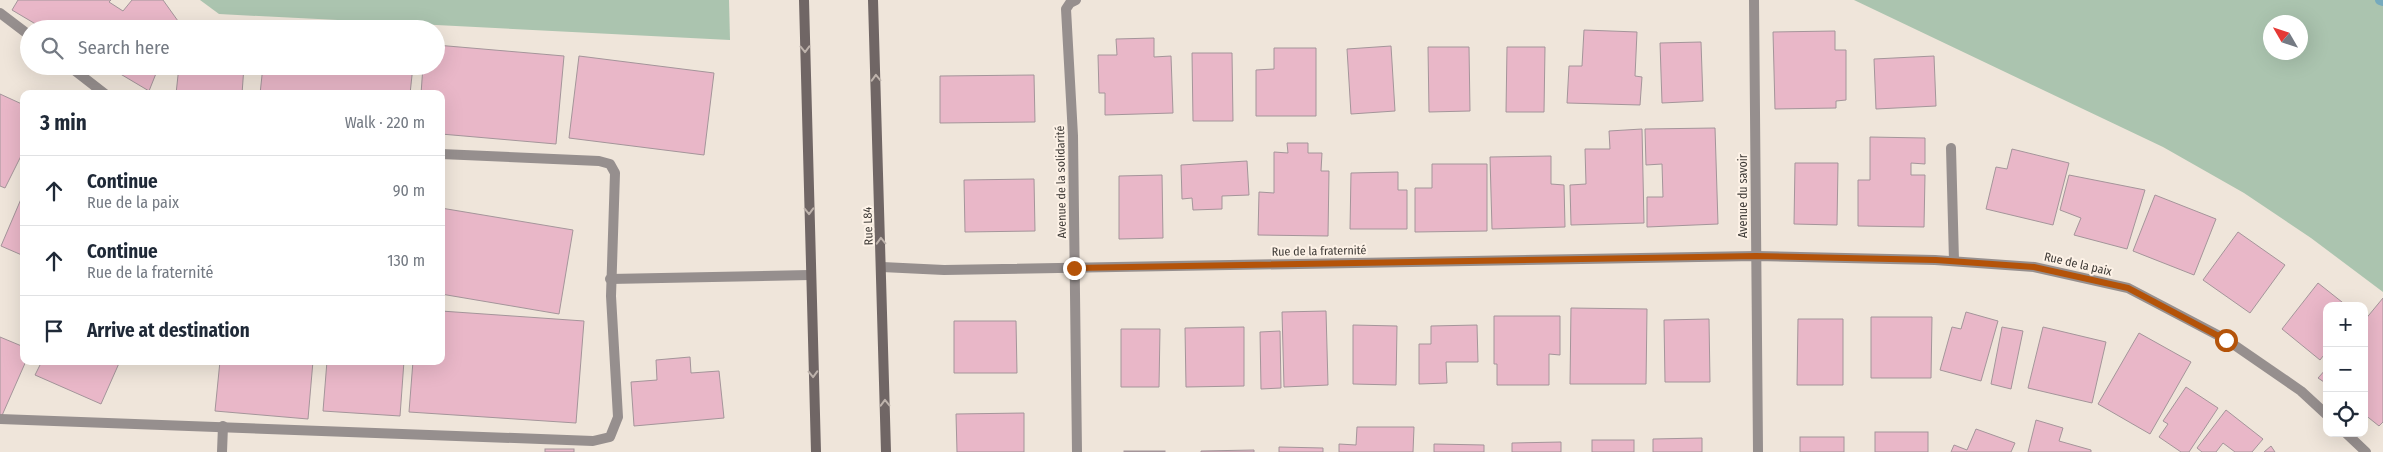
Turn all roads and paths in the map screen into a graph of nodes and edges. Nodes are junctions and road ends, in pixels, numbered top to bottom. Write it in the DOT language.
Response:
graph roads {
  1 [pos="804,0"];
  2 [pos="873,0"];
  3 [pos="1754,0"];
  4 [pos="1073,1"];
  5 [pos="0,13"];
  6 [pos="20,28"];
  7 [pos="81,75"];
  8 [pos="100,90"];
  9 [pos="1951,148"];
  10 [pos="445,154"];
  11 [pos="1756,256"];
  12 [pos="1954,261"];
  13 [pos="882,266"];
  14 [pos="1074,268"];
  15 [pos="810,275"];
  16 [pos="610,279"];
  17 [pos="2323,411"];
  18 [pos="0,419"];
  19 [pos="223,426"];
  20 [pos="2350,437"];
  21 [pos="222,452"];
  22 [pos="816,452"];
  23 [pos="886,452"];
  24 [pos="1077,452"];
  25 [pos="1758,452"];
  26 [pos="2366,452"];
  1 -- 15 [label="main road, one-way"];
  13 -- 2 [label="main road, Rue L84, one-way"];
  3 -- 11 [label="street, Avenue du savoir"];
  4 -- 14 [label="street, Avenue de la solidarité"];
  5 -- 6 [label="street"];
  7 -- 8 [label="street"];
  9 -- 12 [label="street"];
  10 -- 16 [label="street"];
  11 -- 12 [label="street, Rue de la paix"];
  11 -- 14 [label="street, Rue de la fraternité"];
  11 -- 25 [label="street, Avenue du savoir"];
  12 -- 17 [label="street, Rue de la paix"];
  13 -- 14 [label="street, Rue de la fraternité"];
  23 -- 13 [label="main road, Rue L84, one-way"];
  14 -- 24 [label="street, Avenue de la solidarité"];
  15 -- 16 [label="street"];
  15 -- 22 [label="main road, one-way"];
  16 -- 19 [label="street"];
  18 -- 19 [label="street"];
  19 -- 21 [label="street"];
  20 -- 26 [label="street"];
}
